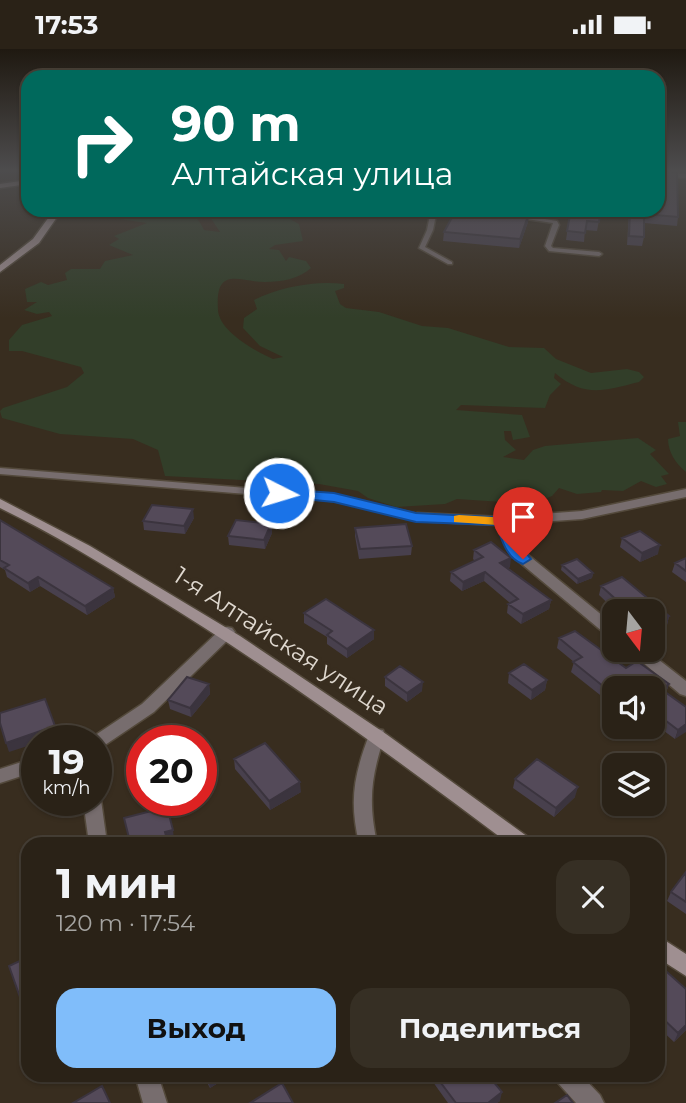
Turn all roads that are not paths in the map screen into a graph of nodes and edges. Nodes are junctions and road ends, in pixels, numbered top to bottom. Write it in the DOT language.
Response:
graph roads {
  1 [pos="51,219"];
  2 [pos="432,219"];
  3 [pos="536,219"];
  4 [pos="599,254"];
  5 [pos="450,263"];
  6 [pos="0,269"];
  7 [pos="0,471"];
  8 [pos="686,493"];
  9 [pos="0,503"];
  10 [pos="416,517"];
  11 [pos="503,521"];
  12 [pos="602,623"];
  13 [pos="227,632"];
  14 [pos="651,662"];
  15 [pos="686,690"];
  16 [pos="112,732"];
  17 [pos="377,735"];
  18 [pos="21,769"];
  19 [pos="0,776"];
  20 [pos="94,816"];
  21 [pos="97,837"];
  22 [pos="367,837"];
  23 [pos="513,837"];
  24 [pos="665,951"];
  25 [pos="686,966"];
  26 [pos="149,1082"];
  27 [pos="572,1082"];
  28 [pos="155,1103"];
  29 [pos="592,1103"];
  1 -- 6 [label="street"];
  2 -- 5 [label="lane"];
  3 -- 4 [label="lane"];
  7 -- 10 [label="lane"];
  8 -- 11 [label="street"];
  9 -- 13 [label="street, 1-я Алтайская улица"];
  10 -- 11 [label="street"];
  11 -- 12 [label="street"];
  13 -- 16 [label="street"];
  13 -- 17 [label="street, 1-я Алтайская улица"];
  14 -- 15 [label="street"];
  17 -- 22 [label="street"];
  17 -- 23 [label="street, 1-я Алтайская улица"];
  18 -- 19 [label="street"];
  20 -- 21 [label="street"];
  24 -- 25 [label="street"];
  26 -- 28 [label="street"];
  27 -- 29 [label="street"];
}
